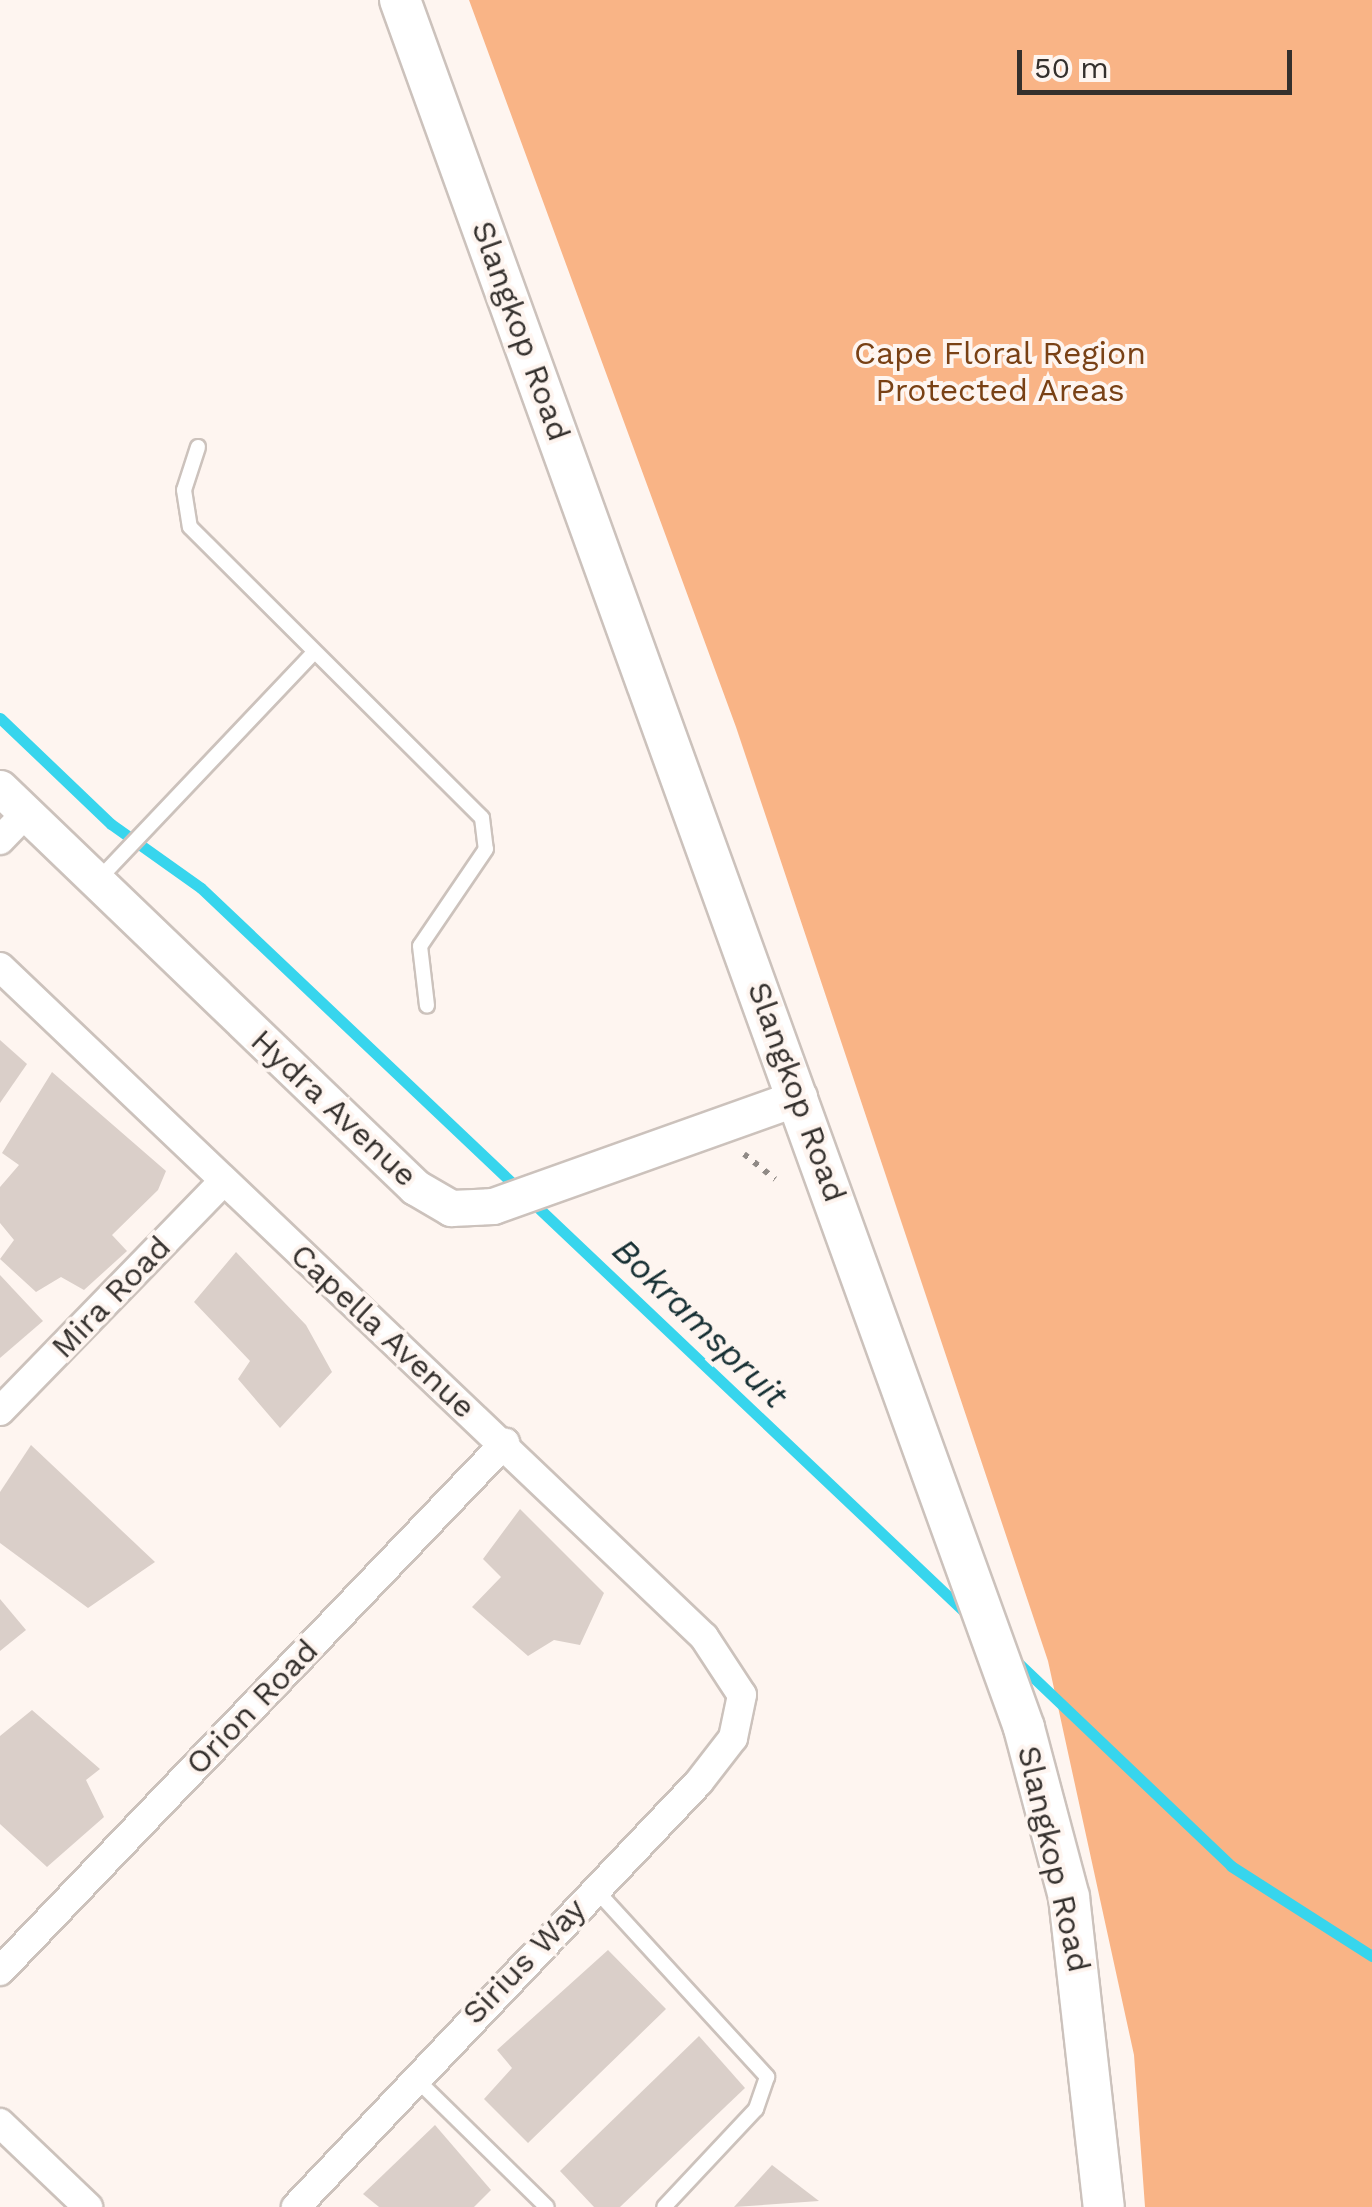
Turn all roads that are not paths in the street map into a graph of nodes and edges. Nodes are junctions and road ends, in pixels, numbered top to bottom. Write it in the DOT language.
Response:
graph roads {
  1 [pos="400,0"];
  2 [pos="198,447"];
  3 [pos="312,653"];
  4 [pos="0,788"];
  5 [pos="26,813"];
  6 [pos="0,840"];
  7 [pos="107,870"];
  8 [pos="0,967"];
  9 [pos="428,1006"];
  10 [pos="799,1097"];
  11 [pos="222,1182"];
  12 [pos="0,1412"];
  13 [pos="505,1444"];
  14 [pos="742,1710"];
  15 [pos="595,1888"];
  16 [pos="0,1971"];
  17 [pos="413,2075"];
  18 [pos="0,2124"];
  19 [pos="88,2207"];
  20 [pos="296,2207"];
  21 [pos="547,2207"];
  22 [pos="664,2207"];
  23 [pos="1104,2207"];
  1 -- 10 [label="main road, Slangkop Road"];
  2 -- 3 [label="lane"];
  3 -- 7 [label="lane"];
  3 -- 9 [label="lane"];
  4 -- 5 [label="street, Hydra Avenue"];
  5 -- 6 [label="street"];
  5 -- 7 [label="street, Hydra Avenue"];
  7 -- 10 [label="street, Hydra Avenue"];
  8 -- 11 [label="street, Capella Avenue"];
  10 -- 23 [label="main road, Slangkop Road"];
  11 -- 12 [label="street, Mira Road"];
  11 -- 13 [label="street, Capella Avenue"];
  13 -- 14 [label="street, Capella Avenue"];
  13 -- 16 [label="street, Orion Road"];
  14 -- 15 [label="street, Sirius Way"];
  15 -- 17 [label="street, Sirius Way"];
  15 -- 22 [label="lane"];
  17 -- 20 [label="street, Sirius Way"];
  17 -- 21 [label="lane"];
  18 -- 19 [label="street"];
}
